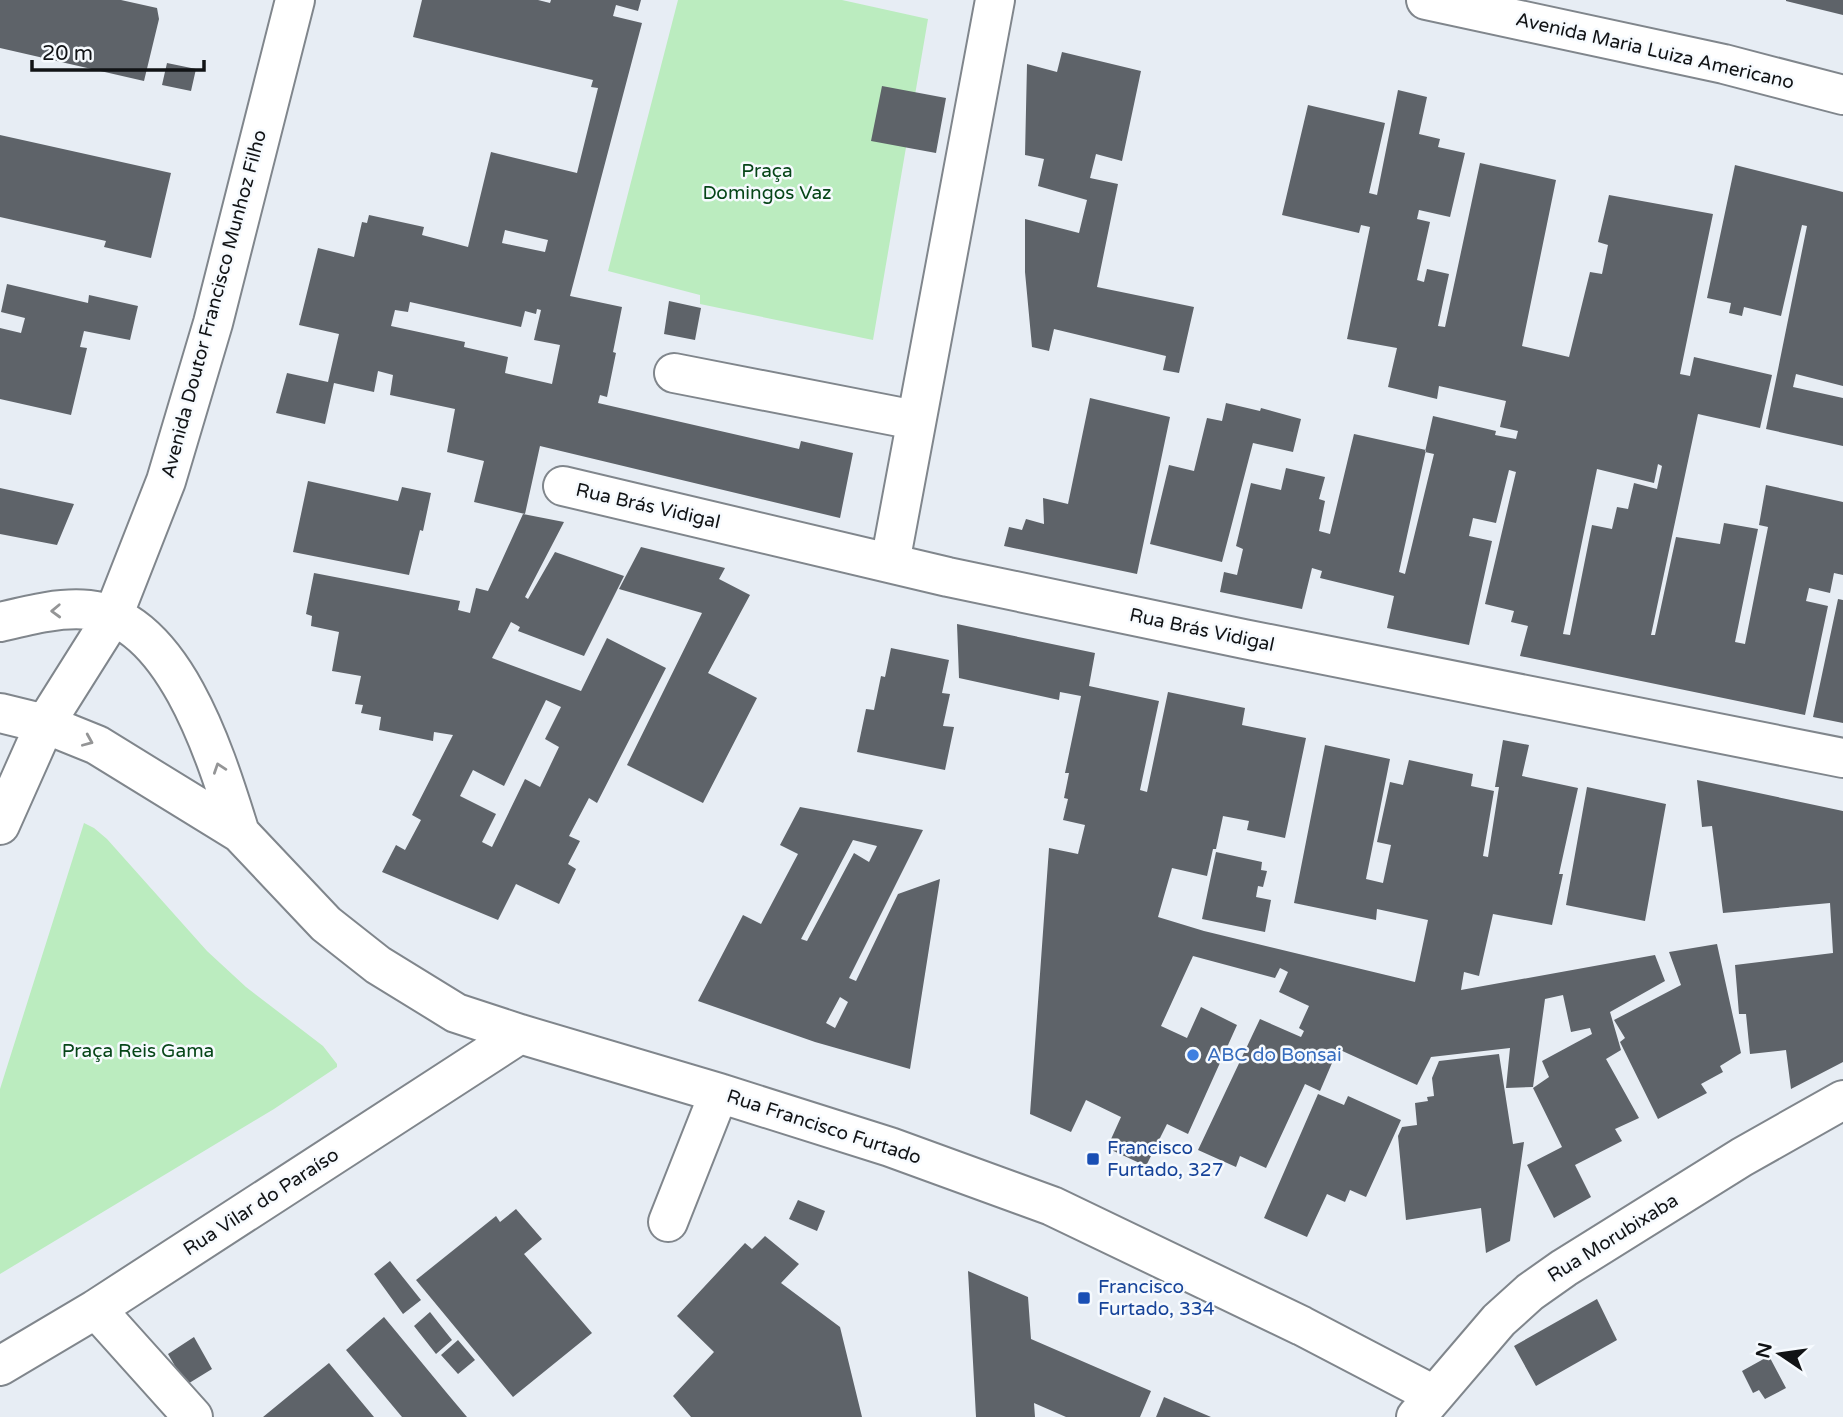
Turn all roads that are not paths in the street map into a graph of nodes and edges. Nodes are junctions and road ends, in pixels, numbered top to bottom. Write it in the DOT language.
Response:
graph roads {
  1 [pos="295,0"];
  2 [pos="995,0"];
  3 [pos="1426,0"];
  4 [pos="1843,95"];
  5 [pos="674,373"];
  6 [pos="915,420"];
  7 [pos="563,486"];
  8 [pos="890,564"];
  9 [pos="113,616"];
  10 [pos="0,622"];
  11 [pos="0,713"];
  12 [pos="45,724"];
  13 [pos="1843,758"];
  14 [pos="0,825"];
  15 [pos="240,833"];
  16 [pos="520,1034"];
  17 [pos="719,1093"];
  18 [pos="1843,1100"];
  19 [pos="668,1222"];
  20 [pos="96,1309"];
  21 [pos="0,1366"];
  22 [pos="1425,1406"];
  23 [pos="193,1417"];
  1 -- 9 [label="street, Avenida Doutor Francisco Munhoz Filho"];
  2 -- 6 [label="street"];
  3 -- 4 [label="street, Avenida Maria Luiza Americano"];
  5 -- 6 [label="street"];
  6 -- 8 [label="street"];
  7 -- 8 [label="street, Rua Brás Vidigal"];
  8 -- 13 [label="street, Rua Brás Vidigal"];
  9 -- 10 [label="street, Rua Francisco Furtado, one-way"];
  9 -- 12 [label="street, Avenida Doutor Francisco Munhoz Filho"];
  15 -- 9 [label="street, Rua Francisco Furtado, one-way"];
  11 -- 12 [label="street, Rua Francisco Furtado"];
  12 -- 14 [label="street, Avenida Doutor Francisco Munhoz Filho"];
  12 -- 15 [label="street, Rua Francisco Furtado, one-way"];
  15 -- 16 [label="street, Rua Francisco Furtado"];
  16 -- 17 [label="street, Rua Francisco Furtado"];
  16 -- 20 [label="street, Rua Vilar do Paraíso"];
  17 -- 19 [label="street"];
  17 -- 22 [label="street, Rua Francisco Furtado"];
  18 -- 22 [label="street, Rua Morubixaba"];
  20 -- 21 [label="street, Rua Vilar do Paraíso"];
  20 -- 23 [label="street"];
}
